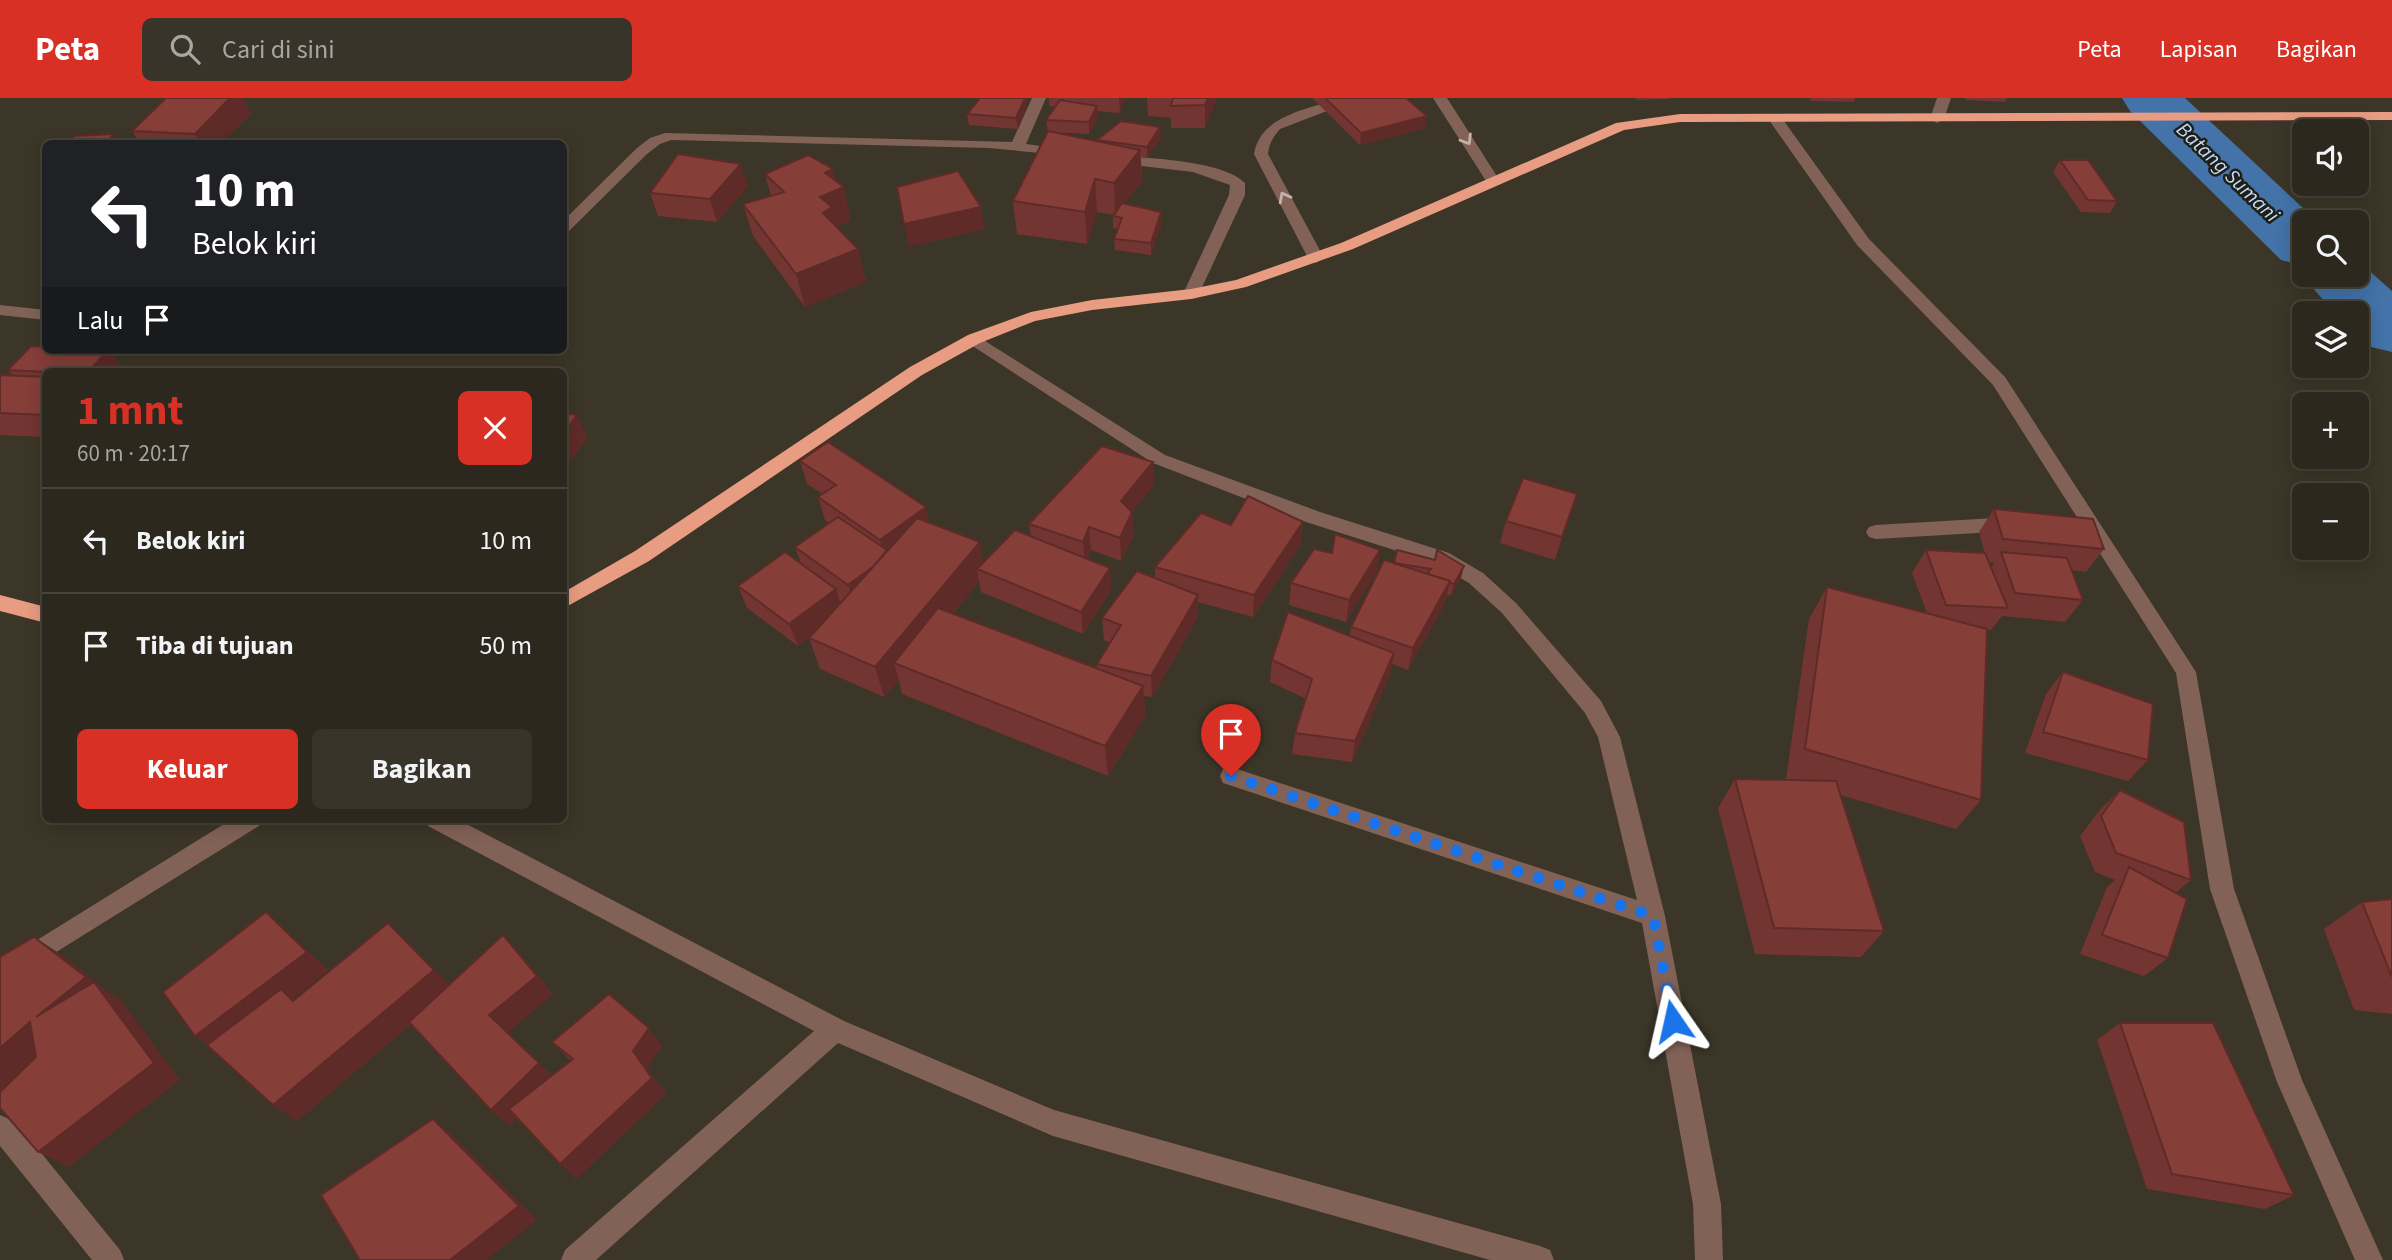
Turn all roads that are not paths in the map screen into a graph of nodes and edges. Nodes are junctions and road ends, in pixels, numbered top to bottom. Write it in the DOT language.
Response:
graph roads {
  1 [pos="1039,98"];
  2 [pos="1354,98"];
  3 [pos="1440,98"];
  4 [pos="1944,98"];
  5 [pos="2392,116"];
  6 [pos="1937,119"];
  7 [pos="1776,120"];
  8 [pos="1018,146"];
  9 [pos="1493,181"];
  10 [pos="567,225"];
  11 [pos="1316,258"];
  12 [pos="1191,294"];
  13 [pos="0,310"];
  14 [pos="42,315"];
  15 [pos="974,339"];
  16 [pos="2088,520"];
  17 [pos="2062,521"];
  18 [pos="2035,523"];
  19 [pos="1876,532"];
  20 [pos="567,599"];
  21 [pos="0,603"];
  22 [pos="42,614"];
  23 [pos="1231,776"];
  24 [pos="245,823"];
  25 [pos="444,823"];
  26 [pos="1653,916"];
  27 [pos="0,976"];
  28 [pos="835,1029"];
  29 [pos="0,1128"];
  30 [pos="110,1260"];
  31 [pos="575,1260"];
  32 [pos="1540,1260"];
  33 [pos="1709,1260"];
  34 [pos="2369,1260"];
  1 -- 8 [label="street"];
  11 -- 2 [label="street, one-way"];
  3 -- 9 [label="street, one-way"];
  4 -- 6 [label="street"];
  5 -- 6 [label="highway"];
  6 -- 7 [label="highway"];
  7 -- 9 [label="highway"];
  7 -- 16 [label="street"];
  8 -- 10 [label="street"];
  8 -- 12 [label="street"];
  9 -- 11 [label="highway"];
  11 -- 12 [label="highway"];
  12 -- 15 [label="highway"];
  13 -- 14 [label="street"];
  15 -- 20 [label="highway"];
  15 -- 26 [label="street"];
  16 -- 17 [label="street"];
  16 -- 34 [label="street"];
  18 -- 19 [label="street"];
  21 -- 22 [label="highway"];
  23 -- 26 [label="street"];
  24 -- 27 [label="street"];
  25 -- 28 [label="street"];
  26 -- 33 [label="street"];
  28 -- 31 [label="street"];
  28 -- 32 [label="street"];
  29 -- 30 [label="street"];
}
